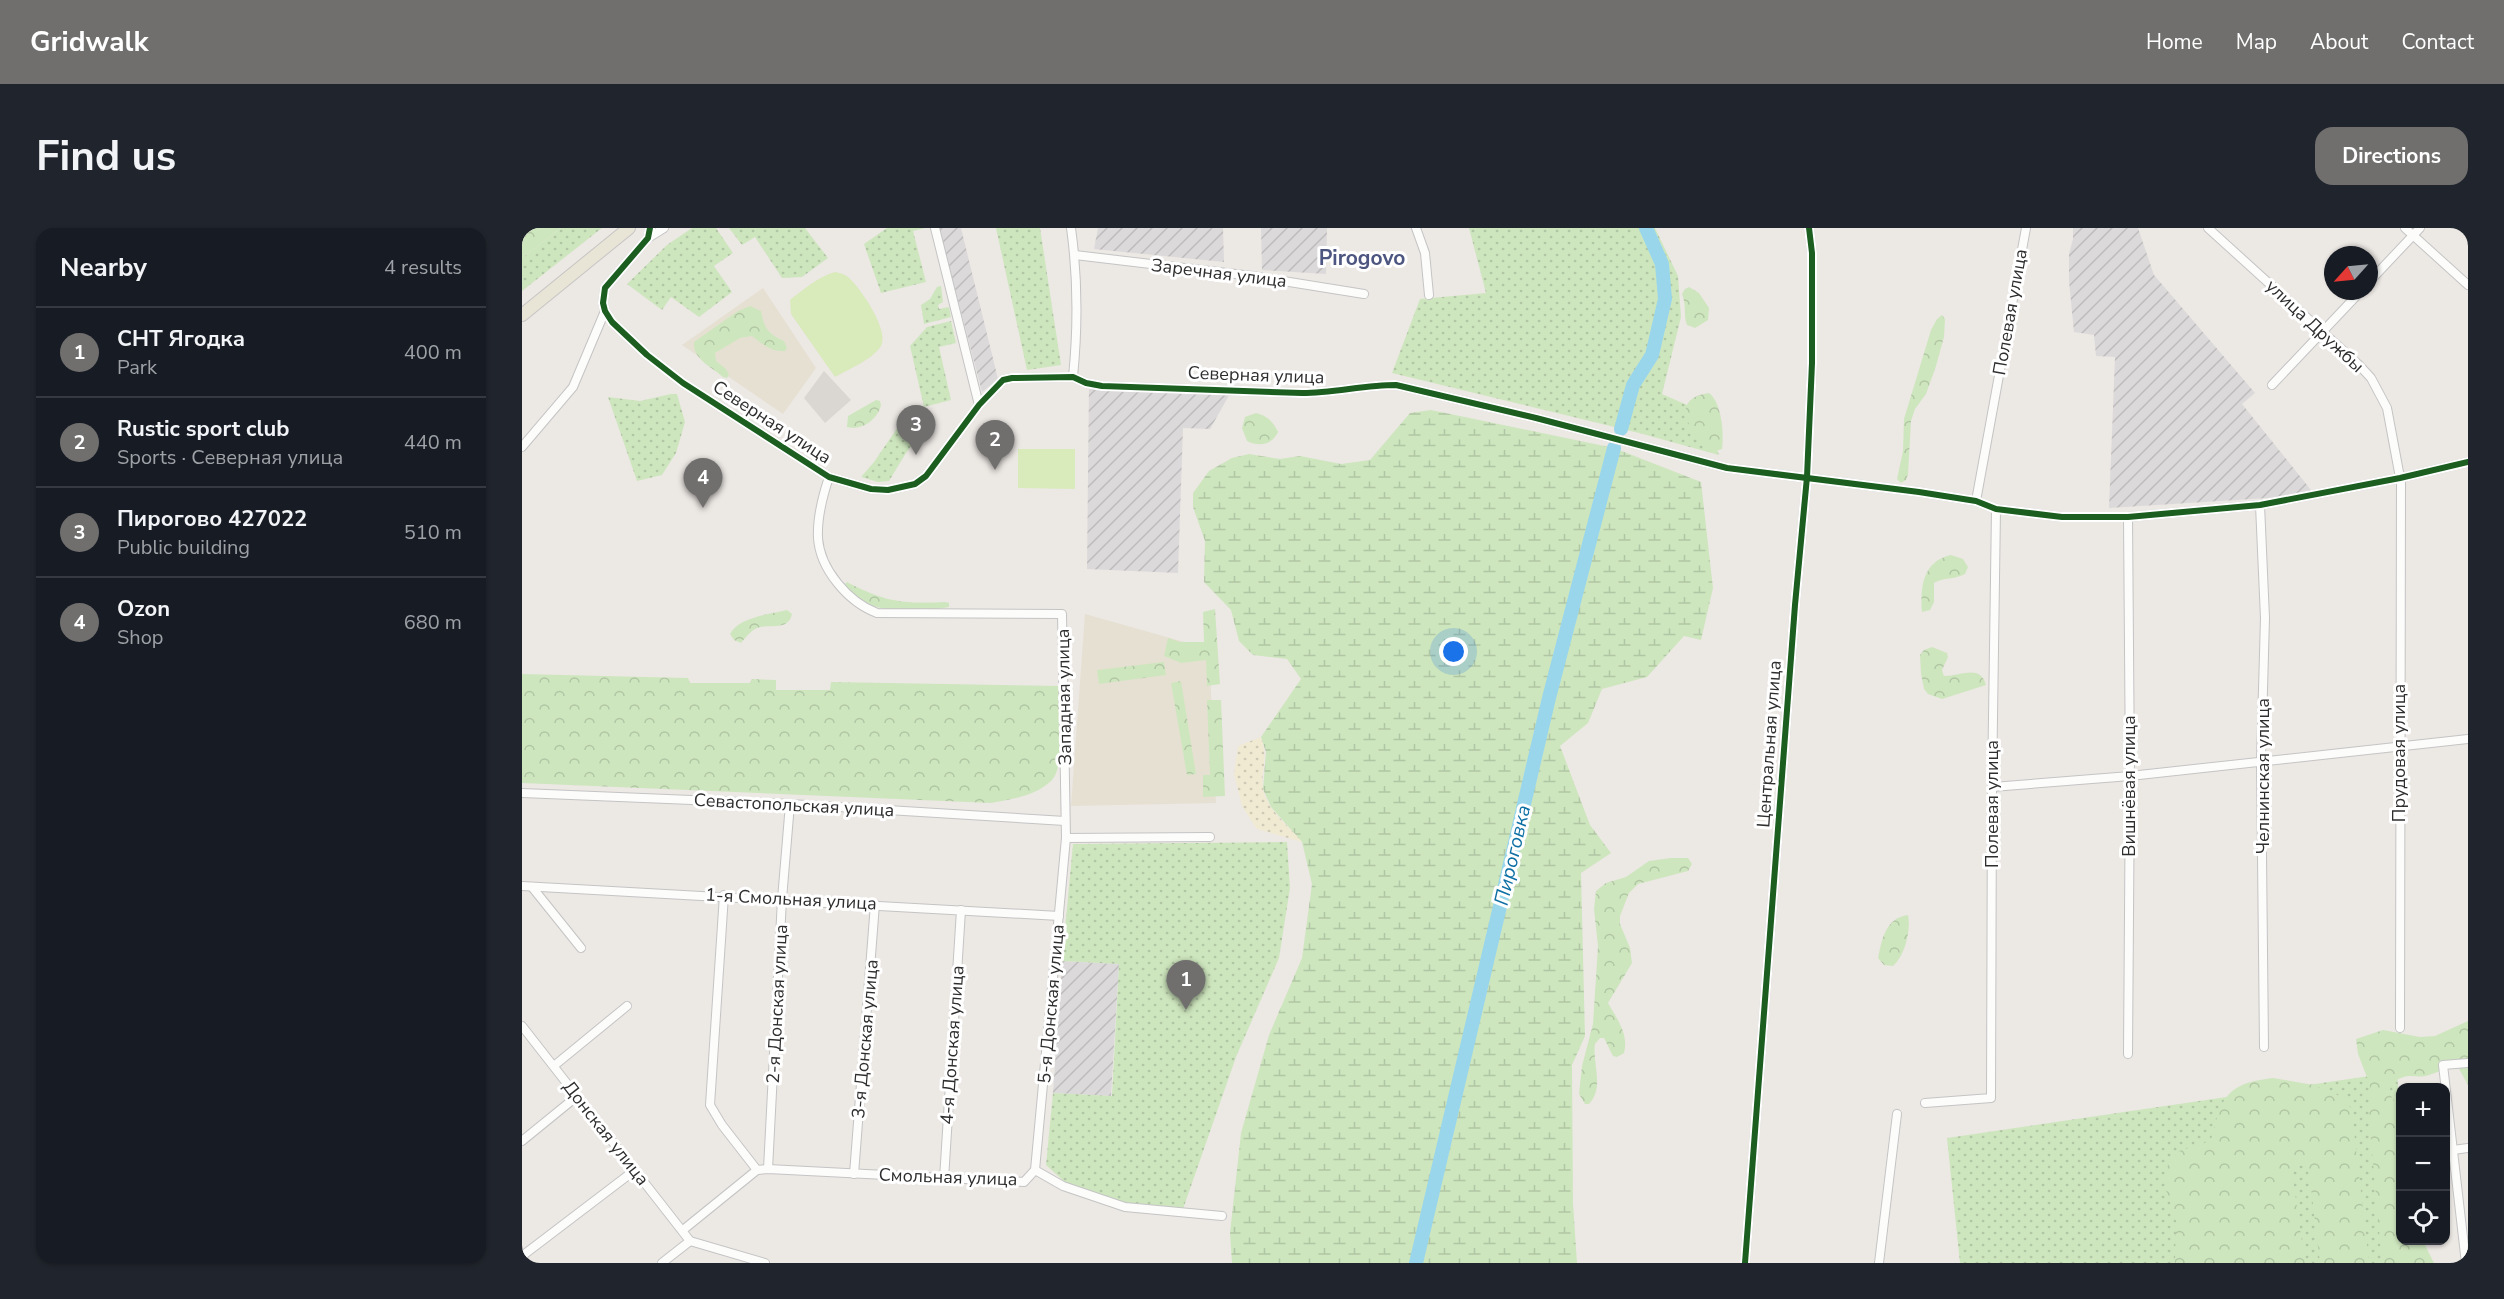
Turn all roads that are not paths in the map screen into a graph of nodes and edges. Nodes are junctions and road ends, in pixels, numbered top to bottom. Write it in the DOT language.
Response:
graph roads {
  1 [pos="629,228"];
  2 [pos="650,228"];
  3 [pos="664,228"];
  4 [pos="935,228"];
  5 [pos="1071,228"];
  6 [pos="1416,228"];
  7 [pos="1809,228"];
  8 [pos="2026,228"];
  9 [pos="2208,228"];
  10 [pos="2405,228"];
  11 [pos="2420,228"];
  12 [pos="2414,236"];
  13 [pos="648,238"];
  14 [pos="1075,255"];
  15 [pos="2378,273"];
  16 [pos="2468,285"];
  17 [pos="1364,294"];
  18 [pos="1428,295"];
  19 [pos="2352,300"];
  20 [pos="605,311"];
  21 [pos="522,315"];
  22 [pos="2322,331"];
  23 [pos="1073,376"];
  24 [pos="2272,385"];
  25 [pos="979,405"];
  26 [pos="522,447"];
  27 [pos="2468,462"];
  28 [pos="829,477"];
  29 [pos="1807,477"];
  30 [pos="2400,478"];
  31 [pos="1976,501"];
  32 [pos="2259,505"];
  33 [pos="1996,509"];
  34 [pos="2128,518"];
  35 [pos="2468,739"];
  36 [pos="2399,747"];
  37 [pos="2261,761"];
  38 [pos="2130,776"];
  39 [pos="1992,787"];
  40 [pos="522,793"];
  41 [pos="790,804"];
  42 [pos="1065,821"];
  43 [pos="1210,837"];
  44 [pos="1066,838"];
  45 [pos="522,886"];
  46 [pos="532,887"];
  47 [pos="724,895"];
  48 [pos="782,899"];
  49 [pos="875,904"];
  50 [pos="961,910"];
  51 [pos="1059,916"];
  52 [pos="581,948"];
  53 [pos="627,1006"];
  54 [pos="522,1026"];
  55 [pos="2400,1028"];
  56 [pos="2264,1047"];
  57 [pos="2128,1054"];
  58 [pos="2468,1062"];
  59 [pos="555,1065"];
  60 [pos="576,1097"];
  61 [pos="1925,1103"];
  62 [pos="1897,1114"];
  63 [pos="522,1141"];
  64 [pos="2468,1149"];
  65 [pos="2453,1150"];
  66 [pos="768,1169"];
  67 [pos="634,1170"];
  68 [pos="757,1170"];
  69 [pos="1035,1170"];
  70 [pos="854,1174"];
  71 [pos="944,1179"];
  72 [pos="1222,1216"];
  73 [pos="683,1230"];
  74 [pos="690,1241"];
  75 [pos="522,1256"];
  76 [pos="662,1263"];
  77 [pos="765,1263"];
  78 [pos="1745,1263"];
  79 [pos="1879,1263"];
  80 [pos="2466,1263"];
  1 -- 21 [label="main road"];
  2 -- 13 [label="street"];
  3 -- 13 [label="street"];
  4 -- 25 [label="street"];
  5 -- 14 [label="street"];
  6 -- 18 [label="street"];
  7 -- 29 [label="street, Центральная улица"];
  8 -- 31 [label="street, Полевая улица"];
  9 -- 22 [label="street, улица Дружбы"];
  10 -- 12 [label="street"];
  11 -- 12 [label="street"];
  12 -- 15 [label="street"];
  12 -- 16 [label="street"];
  13 -- 20 [label="street"];
  14 -- 17 [label="street, Заречная улица"];
  14 -- 23 [label="street"];
  19 -- 22 [label="street"];
  20 -- 26 [label="street"];
  20 -- 28 [label="street, Северная улица"];
  22 -- 24 [label="street"];
  22 -- 30 [label="street, улица Дружбы"];
  23 -- 25 [label="street, Северная улица"];
  23 -- 29 [label="street, Северная улица"];
  25 -- 28 [label="street, Северная улица"];
  27 -- 30 [label="street, Северная улица"];
  28 -- 42 [label="street, Западная улица"];
  29 -- 31 [label="street, Северная улица"];
  29 -- 78 [label="street, Центральная улица"];
  30 -- 32 [label="street, Северная улица"];
  30 -- 36 [label="street, Прудовая улица"];
  31 -- 33 [label="street, Северная улица"];
  32 -- 34 [label="street, Северная улица"];
  32 -- 37 [label="street, Челнинская улица"];
  33 -- 34 [label="street, Северная улица"];
  33 -- 39 [label="street, Полевая улица"];
  34 -- 38 [label="street, Вишнёвая улица"];
  35 -- 36 [label="street"];
  36 -- 37 [label="street"];
  36 -- 55 [label="street, Прудовая улица"];
  37 -- 38 [label="street"];
  37 -- 56 [label="street, Челнинская улица"];
  38 -- 39 [label="street"];
  38 -- 57 [label="street, Вишнёвая улица"];
  39 -- 61 [label="street, Полевая улица"];
  40 -- 41 [label="street, Севастопольская улица"];
  41 -- 42 [label="street, Севастопольская улица"];
  41 -- 48 [label="street, 2-я Донская улица"];
  42 -- 44 [label="street, Западная улица"];
  43 -- 44 [label="street"];
  44 -- 51 [label="street, 5-я Донская улица"];
  45 -- 46 [label="street, 1-я Смольная улица"];
  46 -- 47 [label="street, 1-я Смольная улица"];
  46 -- 52 [label="street"];
  47 -- 48 [label="street, 1-я Смольная улица"];
  47 -- 68 [label="street"];
  48 -- 49 [label="street, 1-я Смольная улица"];
  48 -- 66 [label="street, 2-я Донская улица"];
  49 -- 50 [label="street, 1-я Смольная улица"];
  49 -- 70 [label="street, 3-я Донская улица"];
  50 -- 51 [label="street, 1-я Смольная улица"];
  50 -- 71 [label="street, 4-я Донская улица"];
  51 -- 69 [label="street, 5-я Донская улица"];
  53 -- 59 [label="street"];
  54 -- 59 [label="street, Донская улица"];
  58 -- 65 [label="street"];
  59 -- 60 [label="street, Донская улица"];
  60 -- 63 [label="street"];
  60 -- 67 [label="street, Донская улица"];
  62 -- 79 [label="street"];
  64 -- 65 [label="street"];
  65 -- 80 [label="street"];
  66 -- 68 [label="street, Смольная улица"];
  66 -- 70 [label="street, Смольная улица"];
  67 -- 73 [label="street, Донская улица"];
  67 -- 75 [label="street"];
  68 -- 73 [label="street"];
  69 -- 71 [label="street, Смольная улица"];
  69 -- 72 [label="street, Смольная улица"];
  70 -- 71 [label="street, Смольная улица"];
  73 -- 74 [label="street, Донская улица"];
  74 -- 76 [label="street"];
  74 -- 77 [label="street"];
}
